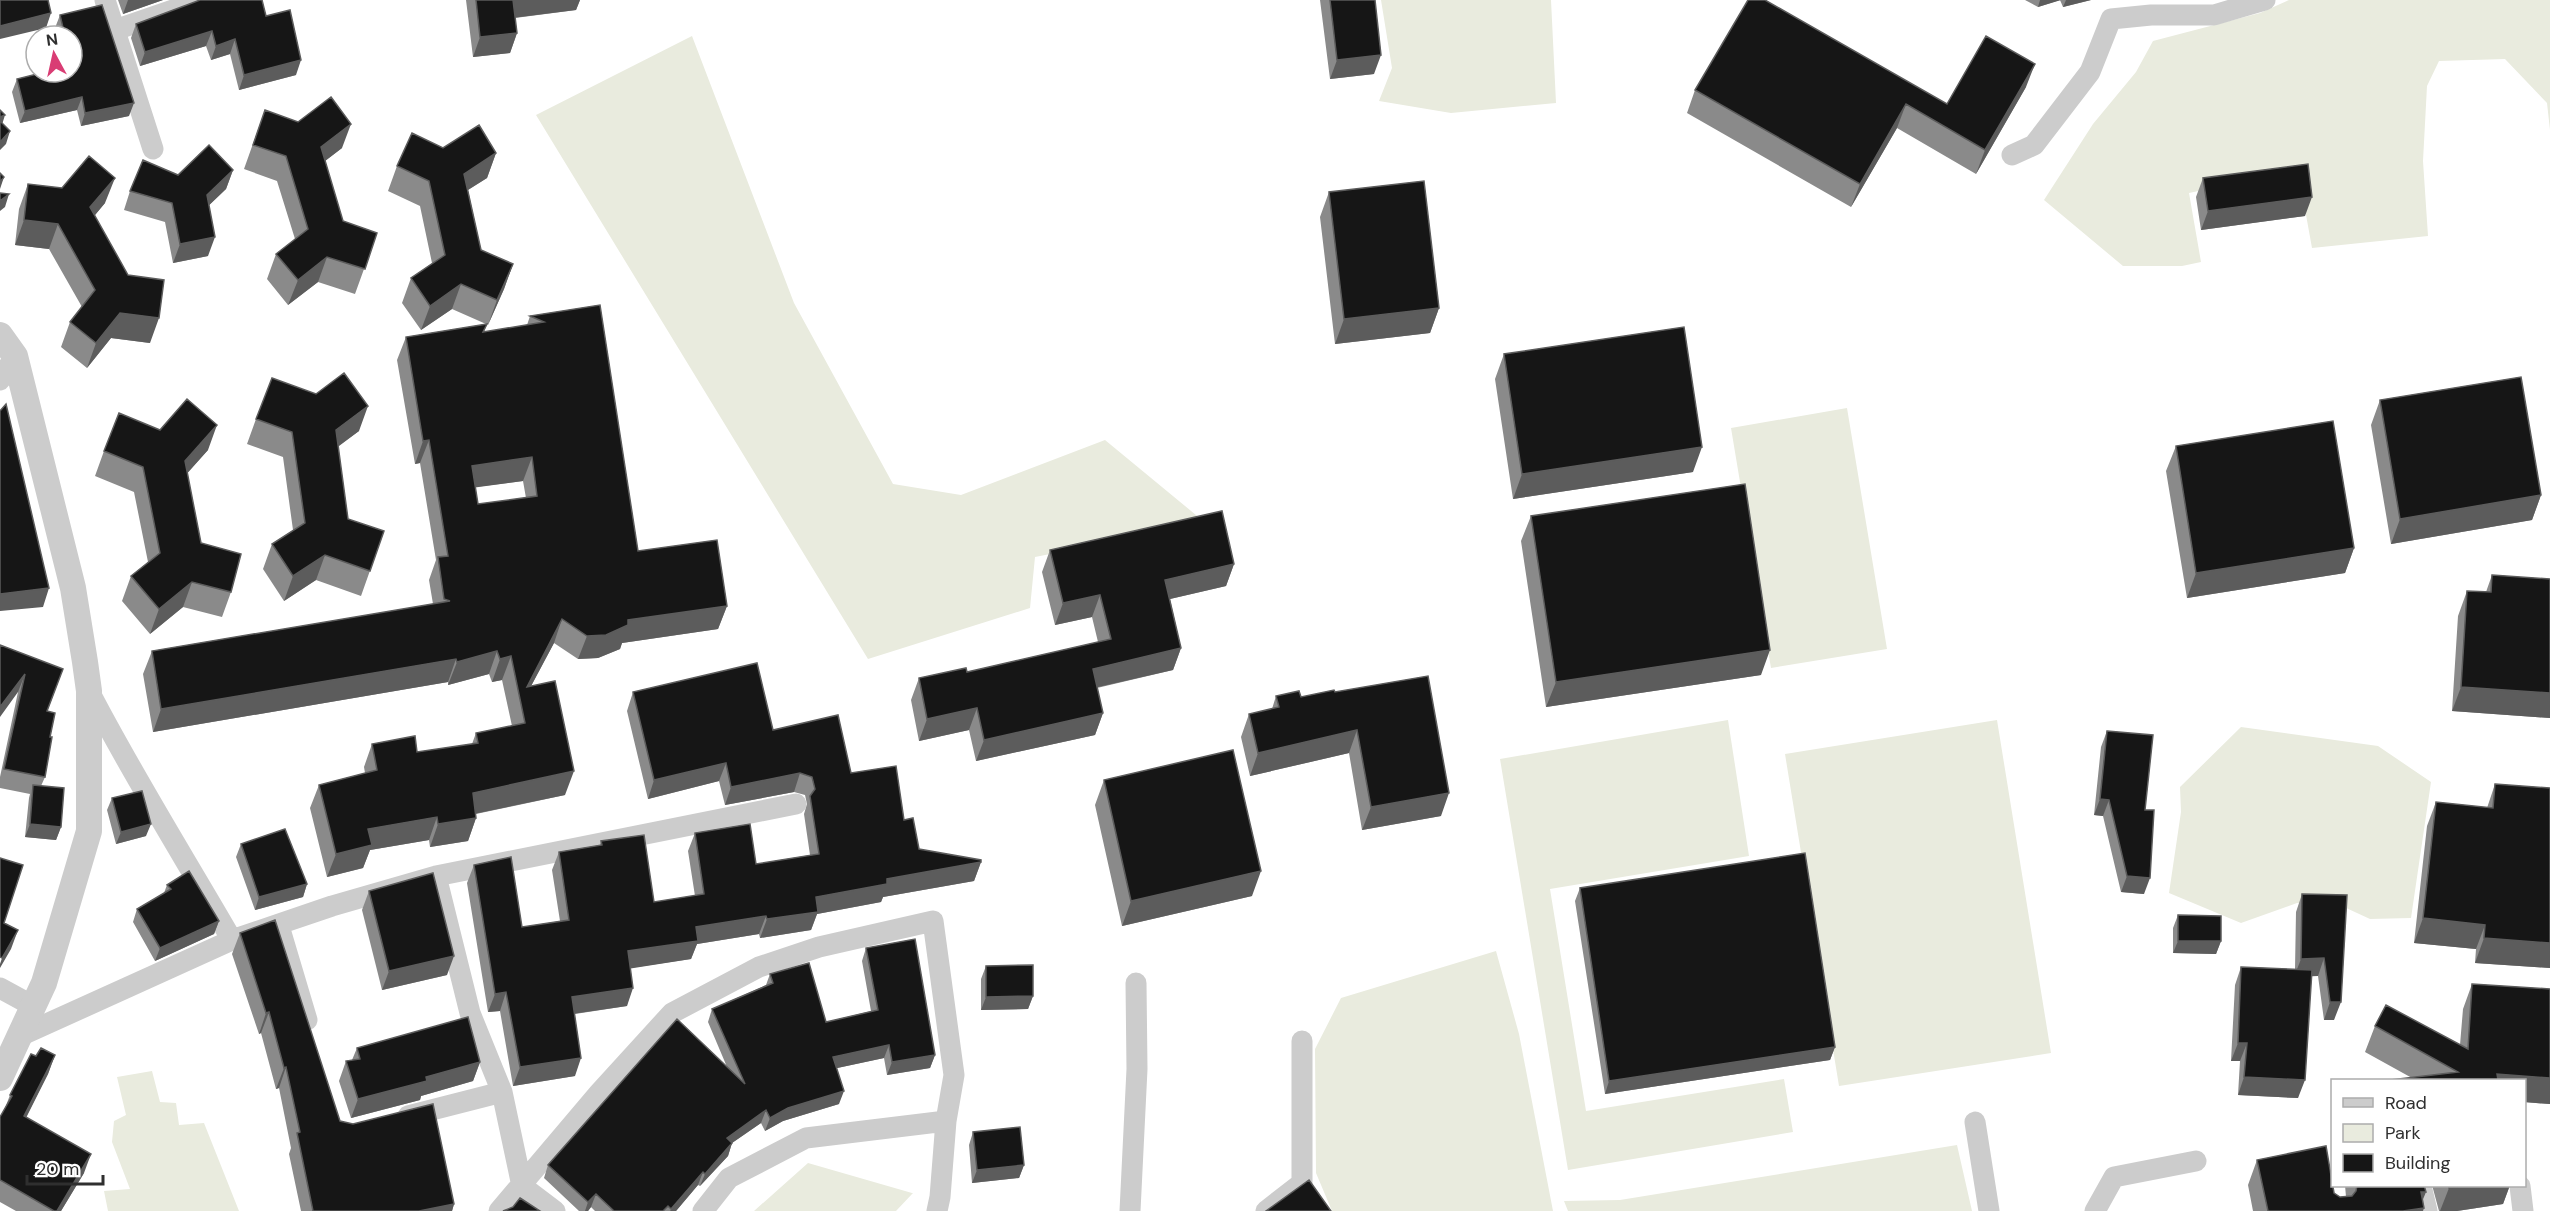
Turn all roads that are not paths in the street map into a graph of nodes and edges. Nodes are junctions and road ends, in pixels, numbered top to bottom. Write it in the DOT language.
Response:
graph roads {
  1 [pos="105,0"];
  2 [pos="202,0"];
  3 [pos="2265,0"];
  4 [pos="115,30"];
  5 [pos="153,149"];
  6 [pos="2012,155"];
  7 [pos="0,335"];
  8 [pos="15,356"];
  9 [pos="0,380"];
  10 [pos="89,691"];
  11 [pos="796,804"];
  12 [pos="436,876"];
  13 [pos="279,926"];
  14 [pos="232,940"];
  15 [pos="1136,983"];
  16 [pos="0,988"];
  17 [pos="33,1006"];
  18 [pos="312,1035"];
  19 [pos="20,1036"];
  20 [pos="1302,1041"];
  21 [pos="0,1078"];
  22 [pos="502,1092"];
  23 [pos="387,1121"];
  24 [pos="946,1121"];
  25 [pos="1976,1122"];
  26 [pos="2196,1161"];
  27 [pos="522,1186"];
  28 [pos="2421,1187"];
  29 [pos="2520,1187"];
  30 [pos="499,1211"];
  31 [pos="555,1211"];
  32 [pos="703,1211"];
  33 [pos="937,1211"];
  34 [pos="1130,1211"];
  35 [pos="1266,1211"];
  36 [pos="1989,1211"];
  37 [pos="2095,1211"];
  38 [pos="2427,1211"];
  39 [pos="2523,1211"];
  1 -- 4 [label="street"];
  2 -- 4 [label="street"];
  3 -- 6 [label="street"];
  4 -- 5 [label="street"];
  7 -- 8 [label="street"];
  8 -- 9 [label="street"];
  8 -- 10 [label="street"];
  10 -- 14 [label="street"];
  10 -- 17 [label="street"];
  11 -- 12 [label="street"];
  12 -- 13 [label="street"];
  12 -- 22 [label="street"];
  13 -- 14 [label="street"];
  13 -- 18 [label="street"];
  14 -- 19 [label="street"];
  15 -- 34 [label="street"];
  16 -- 17 [label="street"];
  17 -- 19 [label="street"];
  19 -- 21 [label="street"];
  20 -- 35 [label="street"];
  22 -- 23 [label="street"];
  22 -- 27 [label="street"];
  24 -- 27 [label="street"];
  24 -- 32 [label="street"];
  24 -- 33 [label="street"];
  25 -- 36 [label="street"];
  26 -- 37 [label="street"];
  27 -- 30 [label="street"];
  27 -- 31 [label="street"];
  28 -- 38 [label="street"];
  29 -- 39 [label="street"];
}
